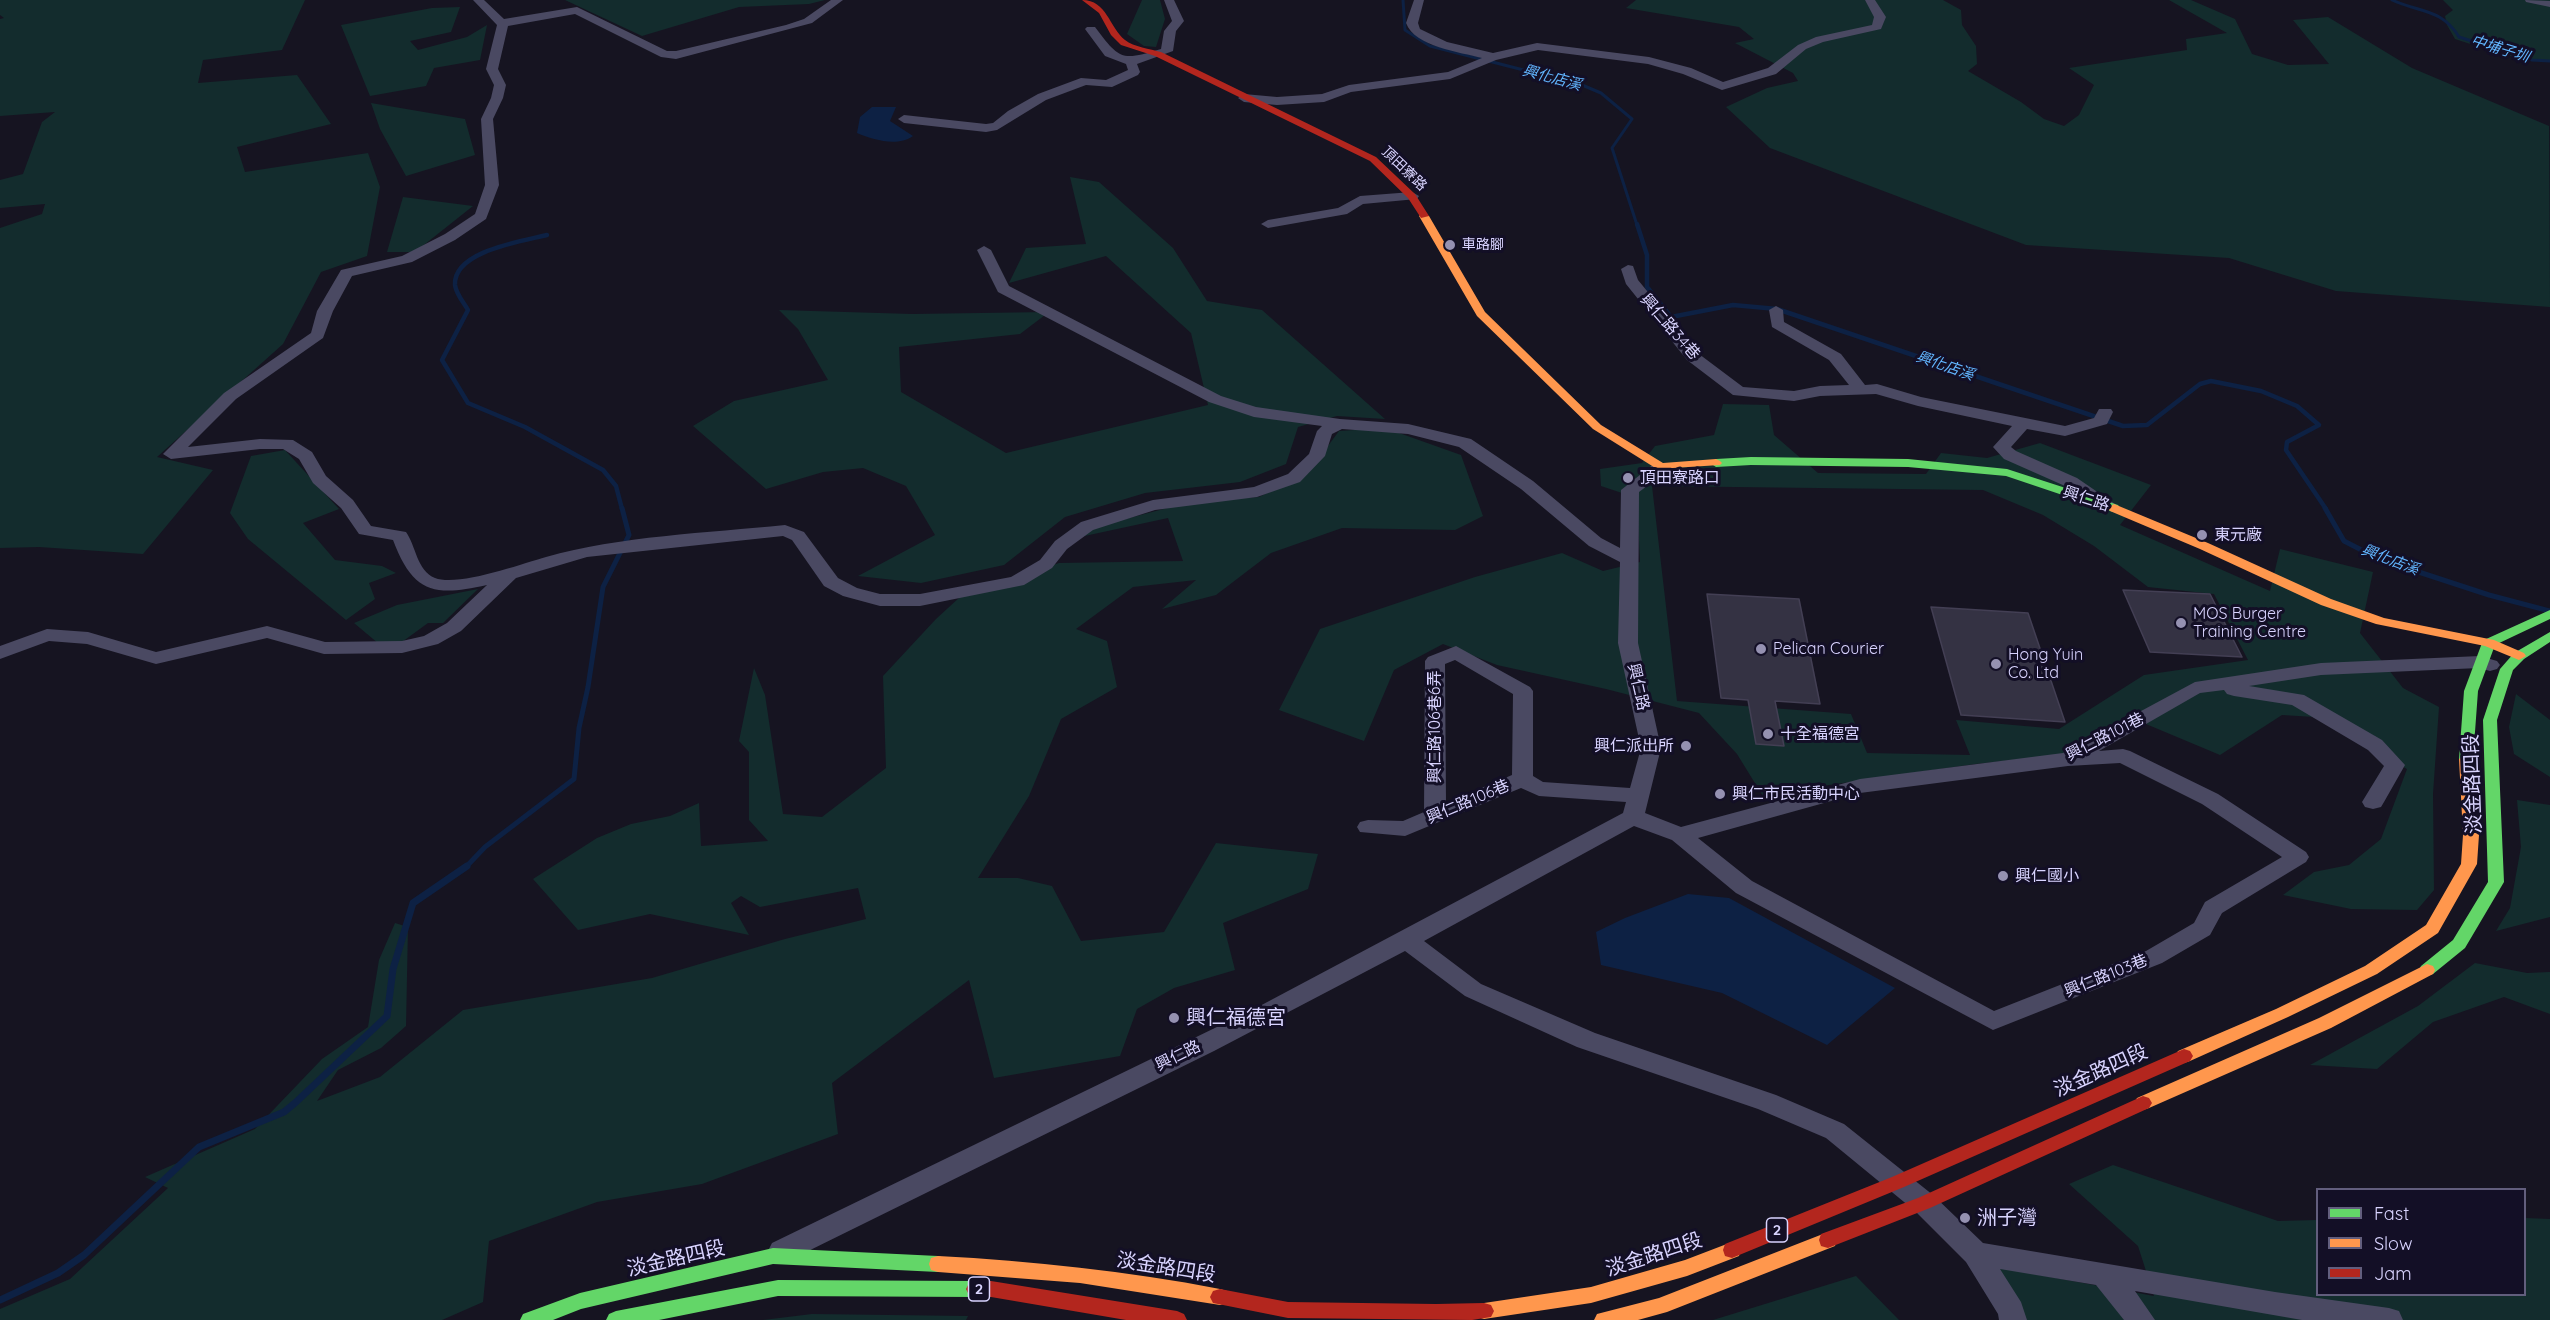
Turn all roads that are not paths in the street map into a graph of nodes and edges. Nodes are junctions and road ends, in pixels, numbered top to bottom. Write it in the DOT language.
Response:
graph roads {
  1 [pos="478,0"];
  2 [pos="838,0"];
  3 [pos="1086,0"];
  4 [pos="1169,0"];
  5 [pos="1419,0"];
  6 [pos="1870,0"];
  7 [pos="2530,0"];
  8 [pos="2550,4"];
  9 [pos="503,24"];
  10 [pos="1091,29"];
  11 [pos="1158,54"];
  12 [pos="1493,57"];
  13 [pos="1131,62"];
  14 [pos="1244,98"];
  15 [pos="904,120"];
  16 [pos="1412,196"];
  17 [pos="1268,224"];
  18 [pos="984,250"];
  19 [pos="1628,269"];
  20 [pos="1776,310"];
  21 [pos="1860,389"];
  22 [pos="2105,412"];
  23 [pos="2023,423"];
  24 [pos="1340,424"];
  25 [pos="1661,467"];
  26 [pos="2111,507"];
  27 [pos="1629,560"];
  28 [pos="510,573"];
  29 [pos="2548,615"];
  30 [pos="2550,636"];
  31 [pos="2489,643"];
  32 [pos="0,652"];
  33 [pos="2480,662"];
  34 [pos="2513,663"];
  35 [pos="2195,688"];
  36 [pos="2068,759"];
  37 [pos="1522,779"];
  38 [pos="2373,802"];
  39 [pos="1636,807"];
  40 [pos="1436,815"];
  41 [pos="1368,826"];
  42 [pos="1680,835"];
  43 [pos="1406,940"];
  44 [pos="1898,1182"];
  45 [pos="1924,1203"];
  46 [pos="1976,1254"];
  47 [pos="772,1256"];
  48 [pos="2104,1274"];
  49 [pos="778,1288"];
  50 [pos="530,1320"];
  51 [pos="616,1320"];
  52 [pos="1178,1320"];
  53 [pos="1604,1320"];
  54 [pos="2013,1320"];
  55 [pos="2142,1320"];
  56 [pos="2389,1320"];
  1 -- 9 [label="street"];
  2 -- 9 [label="street"];
  3 -- 11 [label="main road, 頂田寮路"];
  4 -- 11 [label="street"];
  5 -- 12 [label="street"];
  6 -- 12 [label="street"];
  7 -- 8 [label="street"];
  9 -- 28 [label="street"];
  10 -- 13 [label="street"];
  11 -- 13 [label="street"];
  11 -- 14 [label="main road, 頂田寮路"];
  12 -- 14 [label="street"];
  13 -- 15 [label="street"];
  14 -- 16 [label="main road, 頂田寮路"];
  16 -- 17 [label="street"];
  16 -- 25 [label="main road, 頂田寮路"];
  18 -- 24 [label="street"];
  19 -- 21 [label="street, 興仁路34巷"];
  20 -- 21 [label="street"];
  21 -- 23 [label="street, 興仁路34巷"];
  22 -- 23 [label="street, 興仁路34巷"];
  23 -- 26 [label="street"];
  24 -- 27 [label="street"];
  24 -- 28 [label="street"];
  25 -- 26 [label="main road, 興仁路"];
  25 -- 27 [label="street, 興仁路"];
  26 -- 31 [label="main road, 興仁路"];
  27 -- 39 [label="street, 興仁路"];
  28 -- 32 [label="street"];
  29 -- 31 [label="main road"];
  30 -- 34 [label="main road"];
  31 -- 33 [label="main road, 淡金路四段 / 2"];
  31 -- 34 [label="main road, 興仁路"];
  33 -- 34 [label="street, 興仁路101巷"];
  33 -- 35 [label="street, 興仁路101巷"];
  33 -- 44 [label="main road, 淡金路四段 / 2"];
  34 -- 45 [label="main road, 淡金路四段 / 2"];
  35 -- 36 [label="street, 興仁路101巷"];
  35 -- 38 [label="street"];
  36 -- 42 [label="street, 興仁路101巷"];
  36 -- 42 [label="street, 興仁路103巷"];
  37 -- 39 [label="street, 興仁路106巷"];
  37 -- 40 [label="street, 興仁路106巷"];
  37 -- 40 [label="street, 興仁路106巷6弄"];
  39 -- 42 [label="street"];
  39 -- 43 [label="street, 興仁路"];
  40 -- 41 [label="street, 興仁路106巷"];
  43 -- 44 [label="street"];
  43 -- 47 [label="street, 興仁路"];
  44 -- 45 [label="street"];
  44 -- 47 [label="main road, 淡金路四段 / 2"];
  45 -- 46 [label="street"];
  45 -- 53 [label="main road, 淡金路四段 / 2"];
  46 -- 48 [label="street"];
  46 -- 54 [label="street"];
  47 -- 49 [label="street"];
  47 -- 50 [label="main road, 淡金路四段 / 2"];
  48 -- 55 [label="street"];
  48 -- 56 [label="street"];
  49 -- 51 [label="main road, 2"];
  49 -- 52 [label="main road, 2"];
}
